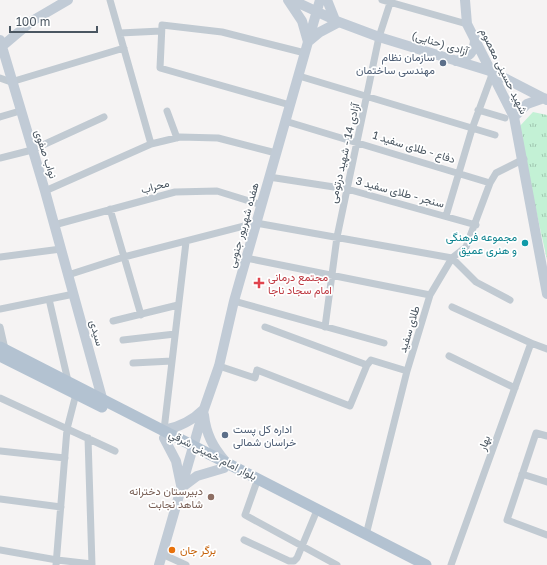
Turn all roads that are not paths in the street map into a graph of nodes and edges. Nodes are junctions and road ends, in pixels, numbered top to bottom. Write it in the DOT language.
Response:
graph roads {
  1 [pos="68,0"];
  2 [pos="110,0"];
  3 [pos="288,0"];
  4 [pos="292,0"];
  5 [pos="320,0"];
  6 [pos="327,0"];
  7 [pos="382,0"];
  8 [pos="465,0"];
  9 [pos="391,1"];
  10 [pos="317,12"];
  11 [pos="340,22"];
  12 [pos="467,24"];
  13 [pos="161,31"];
  14 [pos="120,33"];
  15 [pos="380,37"];
  16 [pos="475,38"];
  17 [pos="308,42"];
  18 [pos="1,45"];
  19 [pos="124,48"];
  20 [pos="305,53"];
  21 [pos="456,61"];
  22 [pos="493,72"];
  23 [pos="299,76"];
  24 [pos="0,78"];
  25 [pos="11,82"];
  26 [pos="368,96"];
  27 [pos="546,99"];
  28 [pos="290,105"];
  29 [pos="478,110"];
  30 [pos="20,111"];
  31 [pos="167,111"];
  32 [pos="0,117"];
  33 [pos="104,117"];
  34 [pos="510,118"];
  35 [pos="286,121"];
  36 [pos="472,128"];
  37 [pos="495,136"];
  38 [pos="177,138"];
  39 [pos="357,142"];
  40 [pos="151,144"];
  41 [pos="32,150"];
  42 [pos="276,153"];
  43 [pos="0,158"];
  44 [pos="524,159"];
  45 [pos="459,172"];
  46 [pos="270,177"];
  47 [pos="490,183"];
  48 [pos="347,189"];
  49 [pos="45,191"];
  50 [pos="262,205"];
  51 [pos="110,209"];
  52 [pos="446,216"];
  53 [pos="256,223"];
  54 [pos="54,225"];
  55 [pos="476,225"];
  56 [pos="337,237"];
  57 [pos="186,242"];
  58 [pos="61,249"];
  59 [pos="542,251"];
  60 [pos="0,257"];
  61 [pos="124,257"];
  62 [pos="246,258"];
  63 [pos="452,258"];
  64 [pos="331,274"];
  65 [pos="68,275"];
  66 [pos="547,293"];
  67 [pos="74,294"];
  68 [pos="430,295"];
  69 [pos="49,299"];
  70 [pos="510,300"];
  71 [pos="234,301"];
  72 [pos="178,305"];
  73 [pos="452,307"];
  74 [pos="0,310"];
  75 [pos="141,315"];
  76 [pos="113,321"];
  77 [pos="0,327"];
  78 [pos="265,327"];
  79 [pos="325,327"];
  80 [pos="175,334"];
  81 [pos="124,340"];
  82 [pos="384,343"];
  83 [pos="531,343"];
  84 [pos="547,349"];
  85 [pos="2,351"];
  86 [pos="449,356"];
  87 [pos="172,361"];
  88 [pos="134,363"];
  89 [pos="367,365"];
  90 [pos="219,366"];
  91 [pos="407,371"];
  92 [pos="68,381"];
  93 [pos="515,388"];
  94 [pos="82,394"];
  95 [pos="0,398"];
  96 [pos="100,400"];
  97 [pos="204,409"];
  98 [pos="67,429"];
  99 [pos="164,434"];
  100 [pos="547,436"];
  101 [pos="88,438"];
  102 [pos="193,448"];
  103 [pos="0,451"];
  104 [pos="115,451"];
  105 [pos="65,458"];
  106 [pos="225,464"];
  107 [pos="522,474"];
  108 [pos="547,482"];
  109 [pos="256,484"];
  110 [pos="182,488"];
  111 [pos="0,500"];
  112 [pos="61,507"];
  113 [pos="315,515"];
  114 [pos="366,535"];
  115 [pos="547,535"];
  116 [pos="244,540"];
  117 [pos="302,546"];
  118 [pos="0,550"];
  119 [pos="162,554"];
  120 [pos="56,562"];
  121 [pos="92,564"];
  122 [pos="159,565"];
  123 [pos="186,565"];
  124 [pos="337,565"];
  125 [pos="414,565"];
  126 [pos="426,565"];
  127 [pos="451,565"];
  1 -- 18 [label="main road"];
  2 -- 14 [label="street"];
  3 -- 17 [label="main road"];
  4 -- 10 [label="main road, آزادی (حنایی)"];
  5 -- 10 [label="main road, هفده شهریور جنوبی"];
  6 -- 11 [label="main road"];
  7 -- 9 [label="street"];
  8 -- 12 [label="main road, شهید حسینی معصوم"];
  9 -- 12 [label="street"];
  9 -- 15 [label="street, آزادی 14 - شهید درتومی"];
  10 -- 11 [label="main road, آزادی (حنایی)"];
  10 -- 17 [label="main road, هفده شهریور جنوبی"];
  11 -- 15 [label="main road, آزادی (حنایی)"];
  11 -- 17 [label="main road"];
  12 -- 16 [label="main road, شهید حسینی معصوم"];
  13 -- 14 [label="street"];
  13 -- 20 [label="street"];
  13 -- 28 [label="street"];
  14 -- 19 [label="street"];
  15 -- 21 [label="main road, آزادی (حنایی)"];
  15 -- 26 [label="street, آزادی 14 - شهید درتومی"];
  16 -- 21 [label="main road"];
  16 -- 22 [label="main road, شهید حسینی معصوم"];
  17 -- 20 [label="main road, هفده شهریور جنوبی"];
  18 -- 25 [label="main road, نواب صفوی"];
  19 -- 25 [label="street"];
  19 -- 40 [label="street"];
  20 -- 23 [label="main road, هفده شهریور جنوبی"];
  21 -- 22 [label="main road, آزادی (حنایی)"];
  22 -- 27 [label="main road, آزادی (حنایی)"];
  22 -- 29 [label="street"];
  22 -- 34 [label="main road, شهید حسینی معصوم"];
  23 -- 26 [label="street"];
  23 -- 28 [label="main road, هفده شهریور جنوبی"];
  24 -- 25 [label="street"];
  25 -- 30 [label="main road, نواب صفوی"];
  26 -- 36 [label="street"];
  26 -- 39 [label="street, آزادی 14 - شهید درتومی"];
  27 -- 34 [label="main road"];
  28 -- 35 [label="main road, هفده شهریور جنوبی"];
  29 -- 34 [label="street"];
  29 -- 36 [label="street"];
  30 -- 32 [label="street"];
  30 -- 41 [label="main road, نواب صفوی"];
  31 -- 38 [label="street"];
  33 -- 41 [label="street"];
  34 -- 44 [label="main road, شهید حسینی معصوم"];
  35 -- 39 [label="street, دفاع - طلای سفید 1"];
  35 -- 42 [label="main road, هفده شهریور جنوبی"];
  36 -- 37 [label="street"];
  36 -- 45 [label="street"];
  38 -- 40 [label="street"];
  38 -- 42 [label="street"];
  39 -- 45 [label="street, دفاع - طلای سفید 1"];
  39 -- 48 [label="street, آزادی 14 - شهید درتومی"];
  40 -- 49 [label="street"];
  41 -- 43 [label="street"];
  41 -- 49 [label="main road, نواب صفوی"];
  42 -- 46 [label="main road, هفده شهریور جنوبی"];
  44 -- 47 [label="street, طلای سفید"];
  44 -- 59 [label="main road, شهید حسینی معصوم"];
  45 -- 47 [label="street, دفاع - طلای سفید 1"];
  45 -- 52 [label="street"];
  46 -- 48 [label="street, سنجر - طلای سفید 3"];
  46 -- 50 [label="main road, هفده شهریور جنوبی"];
  47 -- 55 [label="street, طلای سفید"];
  48 -- 52 [label="street, سنجر - طلای سفید 3"];
  48 -- 56 [label="street, آزادی 14 - شهید درتومی"];
  49 -- 54 [label="main road, نواب صفوی"];
  50 -- 51 [label="street, محراب"];
  50 -- 53 [label="main road, هفده شهریور جنوبی"];
  51 -- 54 [label="street, محراب"];
  51 -- 61 [label="street"];
  52 -- 55 [label="street, سنجر - طلای سفید 3"];
  53 -- 56 [label="street"];
  53 -- 57 [label="street"];
  53 -- 62 [label="main road, هفده شهریور جنوبی"];
  54 -- 58 [label="main road, نواب صفوی"];
  55 -- 63 [label="street, طلای سفید"];
  56 -- 63 [label="street"];
  56 -- 64 [label="street, آزادی 14 - شهید درتومی"];
  57 -- 61 [label="street"];
  57 -- 72 [label="street"];
  58 -- 60 [label="street"];
  58 -- 65 [label="main road, نواب صفوی"];
  59 -- 66 [label="main road, شهید حسینی معصوم"];
  61 -- 65 [label="street"];
  61 -- 75 [label="street"];
  62 -- 64 [label="street"];
  62 -- 71 [label="main road, هفده شهریور جنوبی"];
  63 -- 68 [label="street, طلای سفید"];
  63 -- 70 [label="street"];
  64 -- 68 [label="street"];
  64 -- 79 [label="street, آزادی 14 - شهید درتومی"];
  65 -- 67 [label="main road, سیدی"];
  67 -- 69 [label="street"];
  67 -- 96 [label="main road, سیدی"];
  68 -- 91 [label="street, طلای سفید"];
  69 -- 74 [label="street"];
  69 -- 92 [label="street"];
  71 -- 79 [label="street"];
  71 -- 90 [label="main road, هفده شهریور جنوبی"];
  72 -- 75 [label="street"];
  72 -- 80 [label="street"];
  73 -- 83 [label="street"];
  75 -- 76 [label="street"];
  77 -- 85 [label="street"];
  78 -- 89 [label="street"];
  79 -- 82 [label="street"];
  80 -- 81 [label="street"];
  80 -- 87 [label="street"];
  83 -- 84 [label="street"];
  83 -- 93 [label="street, بهار"];
  85 -- 92 [label="main road, بلوار امام خمینی شرقي"];
  85 -- 94 [label="main road, بلوار امام خمینی شرقي"];
  86 -- 93 [label="street"];
  87 -- 88 [label="street"];
  87 -- 99 [label="street"];
  89 -- 90 [label="street"];
  89 -- 91 [label="street"];
  90 -- 97 [label="main road, هفده شهریور جنوبی"];
  91 -- 114 [label="street, طلای سفید"];
  92 -- 94 [label="main road, بلوار امام خمینی شرقي"];
  93 -- 127 [label="street, بهار"];
  94 -- 96 [label="main road, بلوار امام خمینی شرقي"];
  94 -- 98 [label="street"];
  95 -- 98 [label="street"];
  96 -- 99 [label="main road, بلوار امام خمینی شرقي"];
  97 -- 99 [label="main road"];
  97 -- 102 [label="main road, هفده شهریور جنوبی"];
  97 -- 106 [label="main road"];
  98 -- 101 [label="street"];
  98 -- 105 [label="street"];
  99 -- 102 [label="main road, بلوار امام خمینی شرقي"];
  99 -- 110 [label="main road"];
  100 -- 107 [label="street"];
  101 -- 104 [label="street"];
  101 -- 121 [label="street"];
  102 -- 106 [label="main road, بلوار امام خمینی شرقي"];
  102 -- 110 [label="main road, هفده شهریور جنوبی"];
  103 -- 105 [label="street"];
  105 -- 112 [label="street"];
  106 -- 109 [label="main road, بلوار امام خمینی شرقي"];
  106 -- 110 [label="main road"];
  106 -- 114 [label="main road, بلوار امام خمینی شرقي"];
  107 -- 108 [label="street"];
  107 -- 115 [label="street"];
  109 -- 113 [label="main road, بلوار امام خمینی شرقي"];
  109 -- 117 [label="street"];
  110 -- 119 [label="main road, هفده شهریور جنوبی"];
  111 -- 112 [label="street"];
  112 -- 120 [label="street"];
  113 -- 117 [label="street"];
  113 -- 125 [label="main road, بلوار امام خمینی شرقي"];
  114 -- 126 [label="main road, بلوار امام خمینی شرقي"];
  116 -- 117 [label="street"];
  117 -- 124 [label="street"];
  118 -- 120 [label="street"];
  119 -- 122 [label="main road, هفده شهریور جنوبی"];
  119 -- 123 [label="street"];
  120 -- 121 [label="street"];
}
